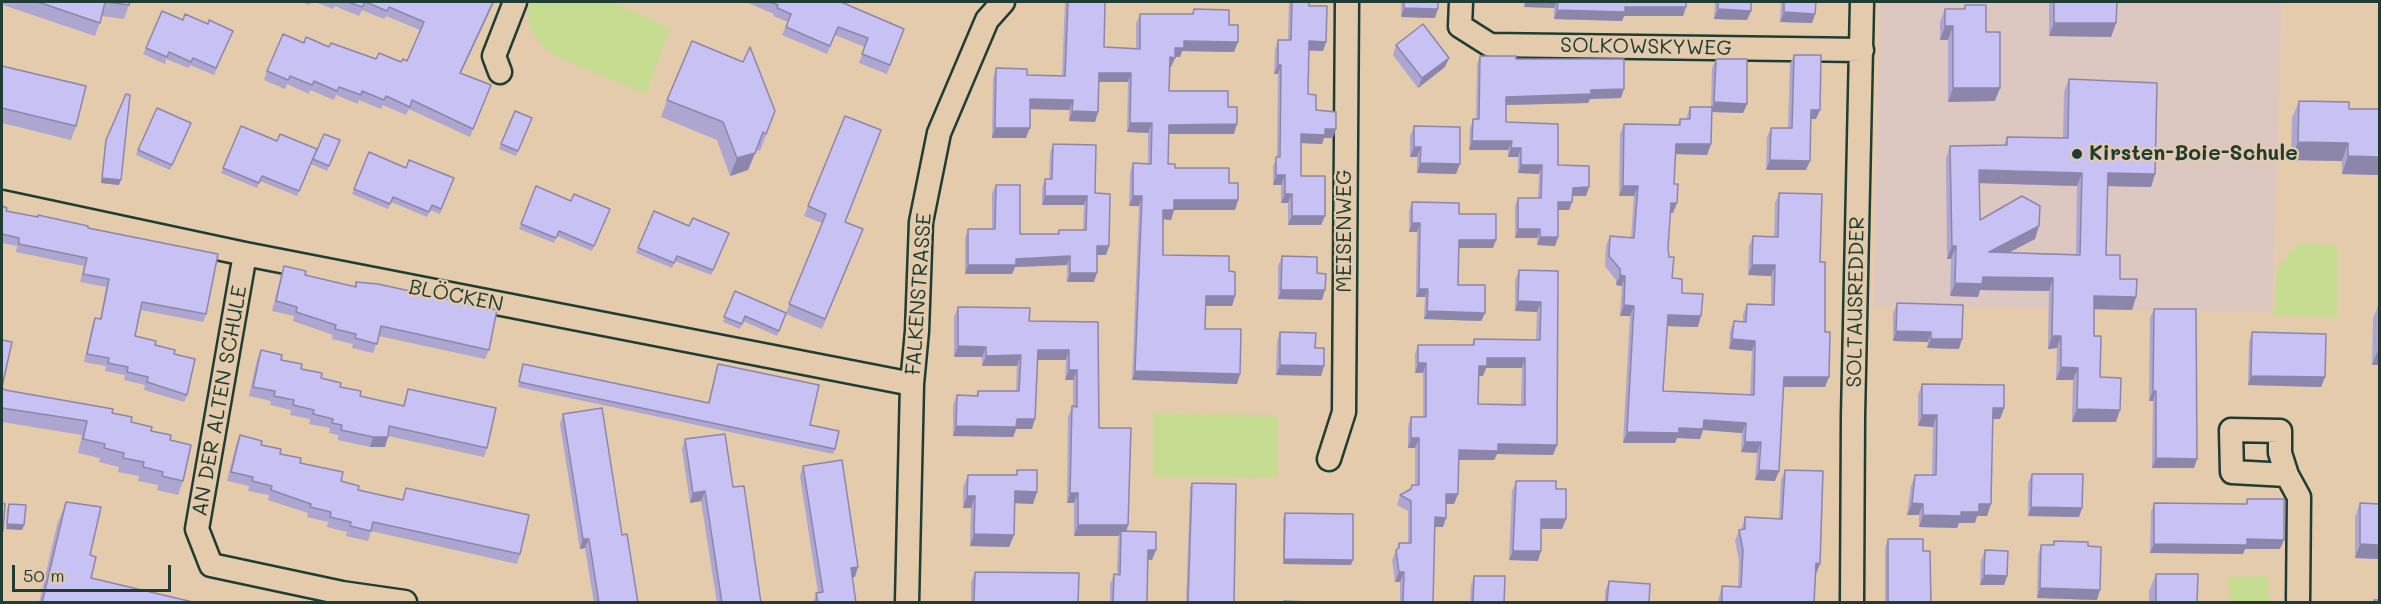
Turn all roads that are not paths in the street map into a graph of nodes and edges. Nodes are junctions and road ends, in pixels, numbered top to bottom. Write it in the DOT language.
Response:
graph roads {
  1 [pos="515,2"];
  2 [pos="1003,2"];
  3 [pos="1347,2"];
  4 [pos="1461,2"];
  5 [pos="1862,2"];
  6 [pos="1862,50"];
  7 [pos="500,72"];
  8 [pos="2,201"];
  9 [pos="245,254"];
  10 [pos="912,384"];
  11 [pos="1329,459"];
  12 [pos="2288,476"];
  13 [pos="405,603"];
  14 [pos="907,603"];
  15 [pos="1852,603"];
  16 [pos="2298,603"];
  1 -- 7 [label="street"];
  2 -- 10 [label="street, FALKENSTRASSE"];
  3 -- 11 [label="street, MEISENWEG"];
  4 -- 6 [label="street, SOLKOWSKYWEG"];
  5 -- 6 [label="street, SOLTAUSREDDER"];
  6 -- 15 [label="street, SOLTAUSREDDER"];
  8 -- 9 [label="street, BLÖCKEN"];
  9 -- 10 [label="street, BLÖCKEN"];
  9 -- 13 [label="street, AN DER ALTEN SCHULE"];
  10 -- 14 [label="street, FALKENSTRASSE"];
  12 -- 16 [label="street"];
}
